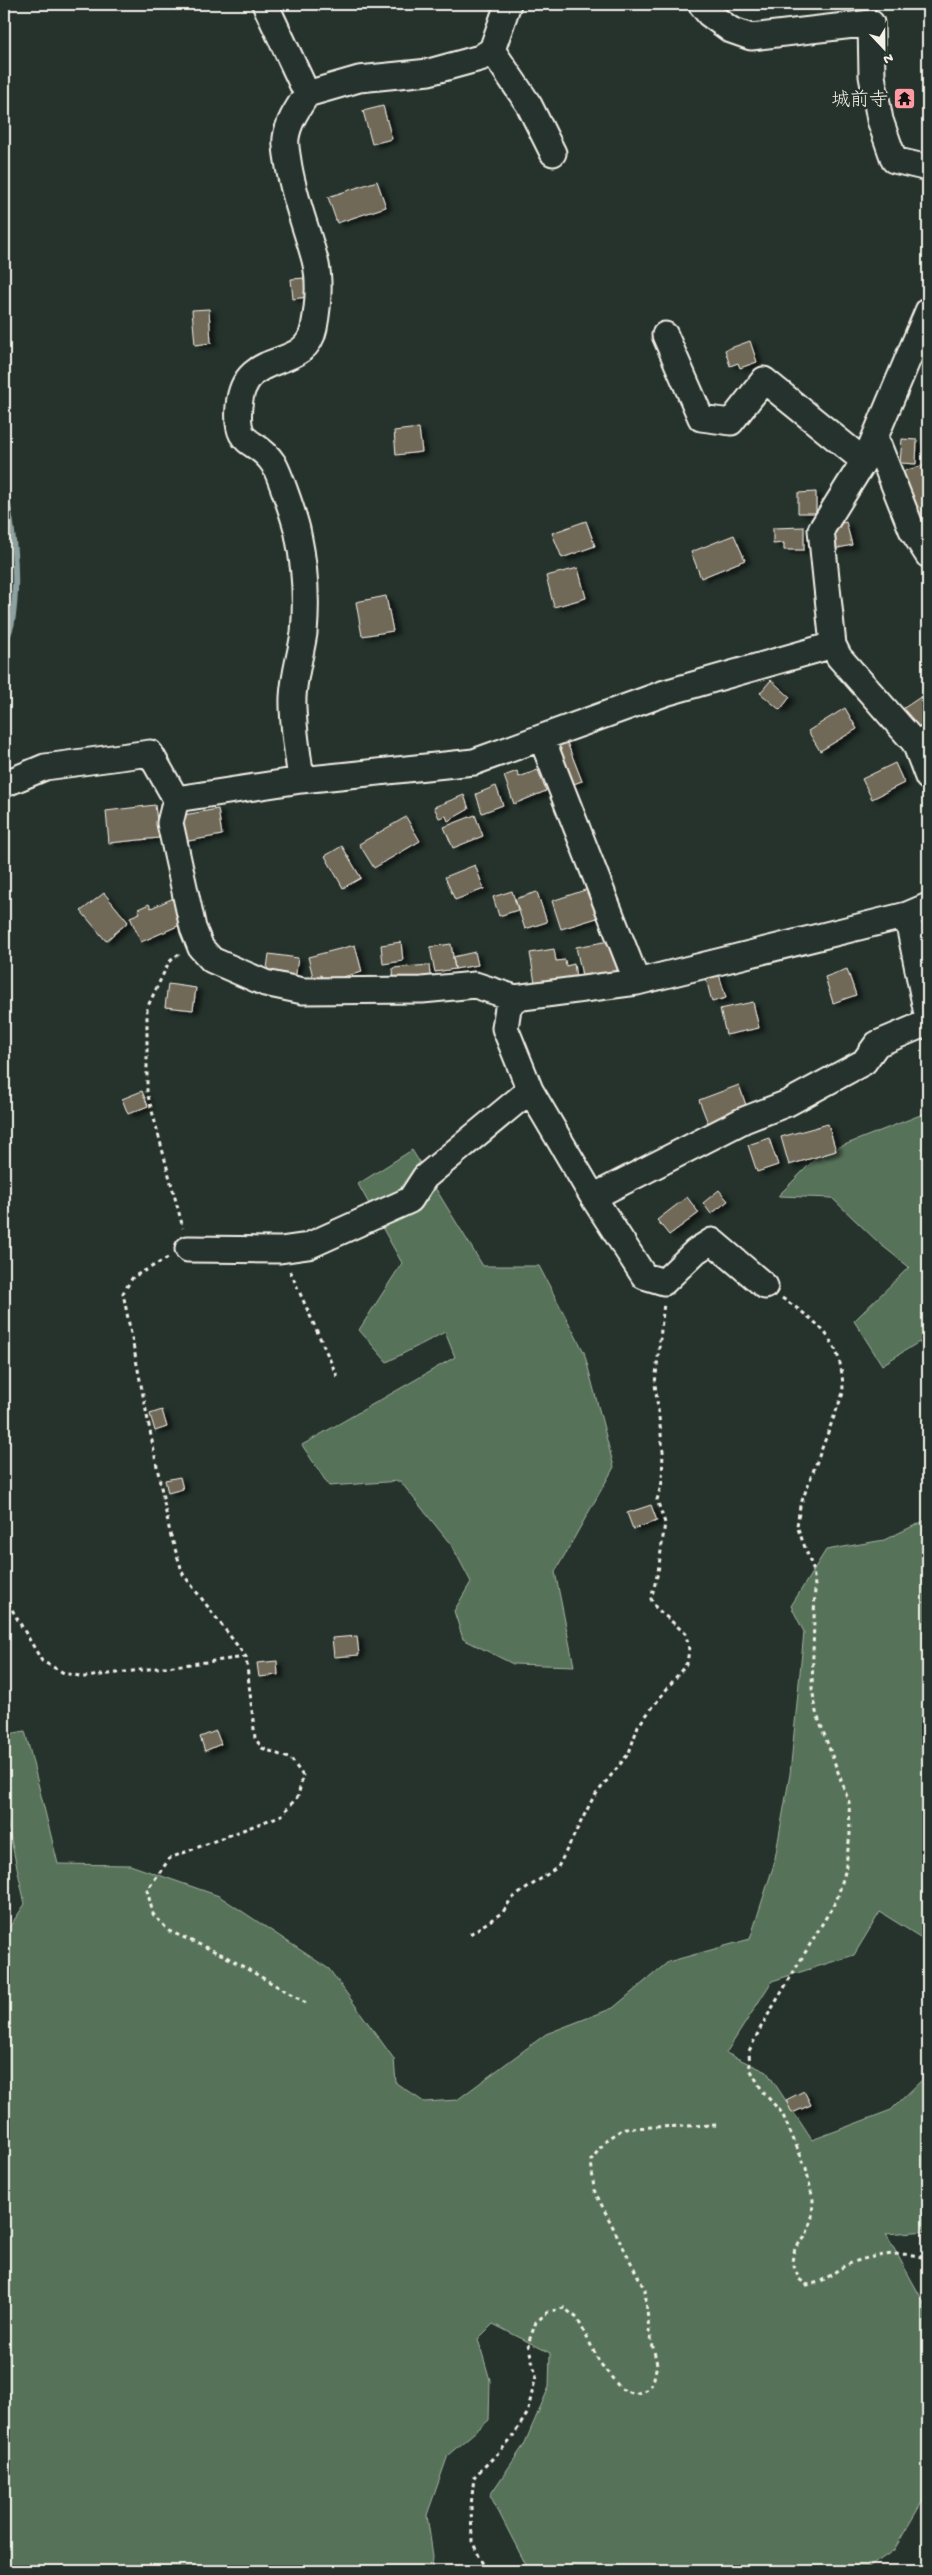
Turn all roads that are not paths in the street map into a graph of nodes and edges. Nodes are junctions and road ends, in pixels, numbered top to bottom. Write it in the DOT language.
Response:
graph roads {
  1 [pos="265,4"];
  2 [pos="508,4"];
  3 [pos="701,4"];
  4 [pos="492,50"];
  5 [pos="307,94"];
  6 [pos="553,153"];
  7 [pos="928,168"];
  8 [pos="928,311"];
  9 [pos="665,335"];
  10 [pos="875,437"];
  11 [pos="864,461"];
  12 [pos="928,555"];
  13 [pos="833,645"];
  14 [pos="542,739"];
  15 [pos="922,741"];
  16 [pos="928,778"];
  17 [pos="301,780"];
  18 [pos="4,784"];
  19 [pos="176,799"];
  20 [pos="918,911"];
  21 [pos="637,982"];
  22 [pos="516,998"];
  23 [pos="928,1019"];
  24 [pos="530,1090"];
  25 [pos="593,1197"];
  26 [pos="188,1249"];
  27 [pos="765,1286"];
  1 -- 5 [label="street"];
  2 -- 4 [label="street"];
  3 -- 7 [label="street"];
  4 -- 5 [label="street"];
  4 -- 6 [label="street"];
  5 -- 17 [label="street"];
  8 -- 10 [label="street"];
  9 -- 11 [label="street"];
  10 -- 11 [label="street"];
  10 -- 12 [label="street"];
  11 -- 13 [label="street"];
  13 -- 14 [label="street"];
  13 -- 15 [label="street"];
  14 -- 17 [label="street"];
  14 -- 21 [label="street"];
  15 -- 16 [label="street"];
  17 -- 19 [label="street"];
  18 -- 19 [label="street"];
  19 -- 22 [label="street"];
  20 -- 21 [label="street"];
  20 -- 23 [label="street"];
  21 -- 22 [label="street"];
  22 -- 24 [label="street"];
  23 -- 25 [label="street"];
  24 -- 25 [label="street"];
  24 -- 26 [label="street"];
  25 -- 27 [label="street"];
}
